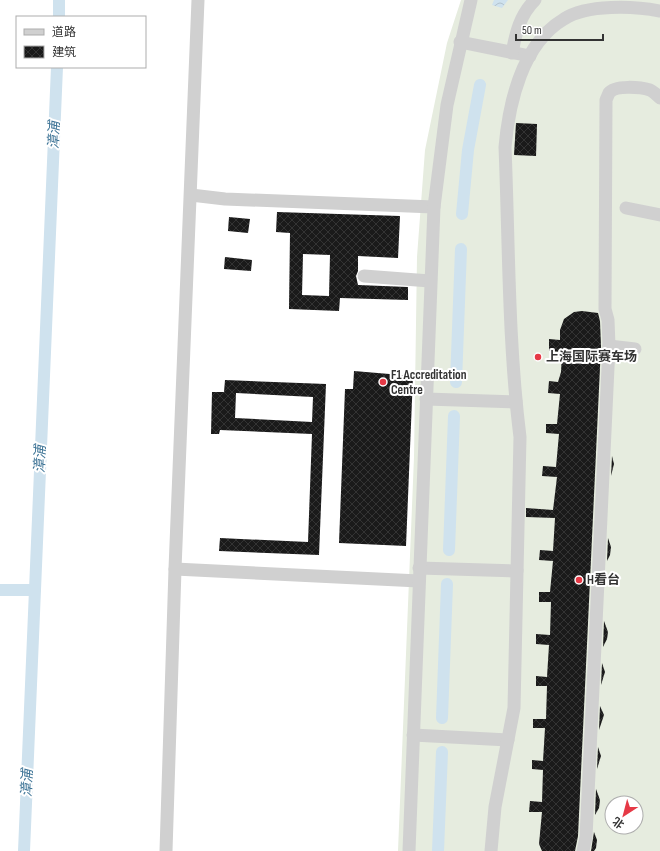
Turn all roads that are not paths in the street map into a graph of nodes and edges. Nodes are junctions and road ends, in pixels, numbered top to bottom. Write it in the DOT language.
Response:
graph roads {
  1 [pos="198,0"];
  2 [pos="471,0"];
  3 [pos="535,0"];
  4 [pos="660,11"];
  5 [pos="460,42"];
  6 [pos="512,53"];
  7 [pos="530,56"];
  8 [pos="660,98"];
  9 [pos="191,196"];
  10 [pos="434,207"];
  11 [pos="626,208"];
  12 [pos="660,215"];
  13 [pos="364,276"];
  14 [pos="430,281"];
  15 [pos="609,346"];
  16 [pos="635,349"];
  17 [pos="426,399"];
  18 [pos="516,402"];
  19 [pos="419,568"];
  20 [pos="175,569"];
  21 [pos="517,571"];
  22 [pos="419,581"];
  23 [pos="413,735"];
  24 [pos="508,740"];
  25 [pos="166,851"];
  26 [pos="409,851"];
  27 [pos="491,851"];
  28 [pos="583,851"];
  1 -- 9 [label="street"];
  2 -- 5 [label="street"];
  3 -- 6 [label="street"];
  4 -- 7 [label="street"];
  5 -- 6 [label="street"];
  5 -- 10 [label="street"];
  6 -- 7 [label="street"];
  7 -- 18 [label="street"];
  8 -- 15 [label="street"];
  9 -- 10 [label="street"];
  9 -- 20 [label="street"];
  10 -- 14 [label="street"];
  11 -- 12 [label="street"];
  13 -- 14 [label="street"];
  14 -- 17 [label="street"];
  15 -- 16 [label="street"];
  15 -- 28 [label="street"];
  17 -- 18 [label="street"];
  17 -- 19 [label="street"];
  18 -- 21 [label="street"];
  19 -- 21 [label="street"];
  19 -- 22 [label="street"];
  20 -- 22 [label="street"];
  20 -- 25 [label="street"];
  21 -- 24 [label="street"];
  22 -- 23 [label="street"];
  23 -- 24 [label="street"];
  23 -- 26 [label="street"];
  24 -- 27 [label="street"];
}
